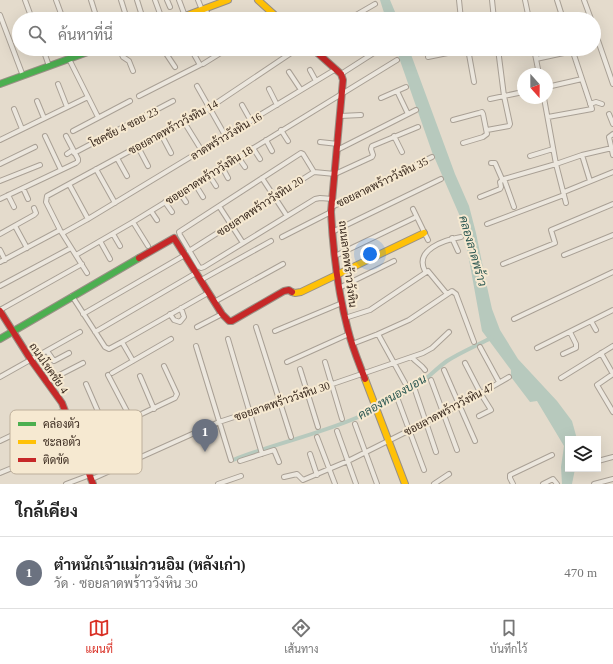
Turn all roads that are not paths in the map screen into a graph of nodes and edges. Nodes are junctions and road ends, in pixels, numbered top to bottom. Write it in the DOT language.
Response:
graph roads {
  1 [pos="25,0"];
  2 [pos="56,0"];
  3 [pos="92,0"];
  4 [pos="120,0"];
  5 [pos="137,0"];
  6 [pos="155,0"];
  7 [pos="167,0"];
  8 [pos="179,0"];
  9 [pos="198,0"];
  10 [pos="228,0"];
  11 [pos="258,0"];
  12 [pos="459,0"];
  13 [pos="492,0"];
  14 [pos="525,0"];
  15 [pos="557,0"];
  16 [pos="584,0"];
  17 [pos="219,2"];
  18 [pos="375,4"];
  19 [pos="170,7"];
  20 [pos="204,9"];
  21 [pos="29,12"];
  22 [pos="60,12"];
  23 [pos="96,12"];
  24 [pos="124,12"];
  25 [pos="141,12"];
  26 [pos="159,12"];
  27 [pos="183,12"];
  28 [pos="195,12"];
  29 [pos="206,12"];
  30 [pos="269,12"];
  31 [pos="361,12"];
  32 [pos="460,12"];
  33 [pos="493,12"];
  34 [pos="527,12"];
  35 [pos="561,12"];
  36 [pos="588,12"];
  37 [pos="0,15"];
  38 [pos="12,47"];
  39 [pos="601,49"];
  40 [pos="15,56"];
  41 [pos="45,56"];
  42 [pos="77,56"];
  43 [pos="122,56"];
  44 [pos="168,56"];
  45 [pos="196,56"];
  46 [pos="215,56"];
  47 [pos="287,56"];
  48 [pos="321,56"];
  49 [pos="367,56"];
  50 [pos="433,56"];
  51 [pos="468,56"];
  52 [pos="499,56"];
  53 [pos="535,56"];
  54 [pos="548,56"];
  55 [pos="575,56"];
  56 [pos="428,57"];
  57 [pos="72,58"];
  58 [pos="536,59"];
  59 [pos="397,60"];
  60 [pos="201,64"];
  61 [pos="49,66"];
  62 [pos="175,67"];
  63 [pos="538,68"];
  64 [pos="310,70"];
  65 [pos="133,71"];
  66 [pos="289,72"];
  67 [pos="338,72"];
  68 [pos="23,76"];
  69 [pos="582,79"];
  70 [pos="316,81"];
  71 [pos="474,82"];
  72 [pos="0,84"];
  73 [pos="58,84"];
  74 [pos="613,84"];
  75 [pos="197,86"];
  76 [pos="553,86"];
  77 [pos="406,87"];
  78 [pos="269,90"];
  79 [pos="301,90"];
  80 [pos="397,91"];
  81 [pos="517,93"];
  82 [pos="342,94"];
  83 [pos="139,96"];
  84 [pos="504,96"];
  85 [pos="88,97"];
  86 [pos="381,98"];
  87 [pos="490,99"];
  88 [pos="37,101"];
  89 [pos="130,101"];
  90 [pos="173,101"];
  91 [pos="545,104"];
  92 [pos="590,104"];
  93 [pos="602,104"];
  94 [pos="242,105"];
  95 [pos="278,105"];
  96 [pos="67,107"];
  97 [pos="210,108"];
  98 [pos="14,109"];
  99 [pos="416,110"];
  100 [pos="408,114"];
  101 [pos="609,114"];
  102 [pos="361,115"];
  103 [pos="340,116"];
  104 [pos="98,117"];
  105 [pos="548,117"];
  106 [pos="44,118"];
  107 [pos="453,120"];
  108 [pos="251,121"];
  109 [pos="184,122"];
  110 [pos="613,124"];
  111 [pos="418,127"];
  112 [pos="22,129"];
  113 [pos="281,130"];
  114 [pos="487,130"];
  115 [pos="74,131"];
  116 [pos="161,134"];
  117 [pos="613,134"];
  118 [pos="45,136"];
  119 [pos="66,136"];
  120 [pos="394,136"];
  121 [pos="226,137"];
  122 [pos="0,140"];
  123 [pos="266,140"];
  124 [pos="288,141"];
  125 [pos="320,142"];
  126 [pos="463,143"];
  127 [pos="35,147"];
  128 [pos="138,147"];
  129 [pos="338,147"];
  130 [pos="253,148"];
  131 [pos="612,148"];
  132 [pos="553,149"];
  133 [pos="74,151"];
  134 [pos="202,151"];
  135 [pos="272,151"];
  136 [pos="402,152"];
  137 [pos="171,153"];
  138 [pos="67,154"];
  139 [pos="582,155"];
  140 [pos="613,155"];
  141 [pos="530,156"];
  142 [pos="238,157"];
  143 [pos="432,157"];
  144 [pos="117,158"];
  145 [pos="260,159"];
  146 [pos="491,163"];
  147 [pos="0,164"];
  148 [pos="556,164"];
  149 [pos="40,165"];
  150 [pos="148,166"];
  151 [pos="222,167"];
  152 [pos="245,167"];
  153 [pos="96,169"];
  154 [pos="61,170"];
  155 [pos="314,172"];
  156 [pos="613,172"];
  157 [pos="335,174"];
  158 [pos="127,176"];
  159 [pos="208,176"];
  160 [pos="228,178"];
  161 [pos="262,178"];
  162 [pos="441,179"];
  163 [pos="503,179"];
  164 [pos="0,181"];
  165 [pos="590,181"];
  166 [pos="68,184"];
  167 [pos="195,184"];
  168 [pos="216,186"];
  169 [pos="23,188"];
  170 [pos="180,193"];
  171 [pos="564,193"];
  172 [pos="8,195"];
  173 [pos="203,197"];
  174 [pos="274,197"];
  175 [pos="480,197"];
  176 [pos="0,199"];
  177 [pos="28,199"];
  178 [pos="333,199"];
  179 [pos="165,202"];
  180 [pos="186,202"];
  181 [pos="115,203"];
  182 [pos="566,203"];
  183 [pos="613,204"];
  184 [pos="218,206"];
  185 [pos="14,207"];
  186 [pos="514,207"];
  187 [pos="34,208"];
  188 [pos="413,209"];
  189 [pos="332,210"];
  190 [pos="151,211"];
  191 [pos="172,212"];
  192 [pos="287,216"];
  193 [pos="414,218"];
  194 [pos="88,219"];
  195 [pos="157,220"];
  196 [pos="133,222"];
  197 [pos="487,224"];
  198 [pos="231,225"];
  199 [pos="15,226"];
  200 [pos="61,231"];
  201 [pos="332,232"];
  202 [pos="424,233"];
  203 [pos="0,234"];
  204 [pos="113,234"];
  205 [pos="613,235"];
  206 [pos="461,236"];
  207 [pos="282,237"];
  208 [pos="452,238"];
  209 [pos="428,240"];
  210 [pos="271,241"];
  211 [pos="100,242"];
  212 [pos="243,243"];
  213 [pos="120,246"];
  214 [pos="148,246"];
  215 [pos="27,248"];
  216 [pos="70,248"];
  217 [pos="0,250"];
  218 [pos="458,251"];
  219 [pos="187,253"];
  220 [pos="76,255"];
  221 [pos="564,255"];
  222 [pos="335,256"];
  223 [pos="110,259"];
  224 [pos="5,260"];
  225 [pos="394,261"];
  226 [pos="0,262"];
  227 [pos="82,264"];
  228 [pos="283,264"];
  229 [pos="503,264"];
  230 [pos="425,272"];
  231 [pos="613,272"];
  232 [pos="87,273"];
  233 [pos="196,273"];
  234 [pos="338,274"];
  235 [pos="201,280"];
  236 [pos="0,286"];
  237 [pos="339,288"];
  238 [pos="208,293"];
  239 [pos="447,294"];
  240 [pos="72,296"];
  241 [pos="214,302"];
  242 [pos="342,303"];
  243 [pos="181,308"];
  244 [pos="613,310"];
  245 [pos="0,311"];
  246 [pos="83,314"];
  247 [pos="170,314"];
  248 [pos="222,314"];
  249 [pos="345,318"];
  250 [pos="514,319"];
  251 [pos="591,321"];
  252 [pos="198,327"];
  253 [pos="256,327"];
  254 [pos="596,330"];
  255 [pos="12,331"];
  256 [pos="275,331"];
  257 [pos="80,332"];
  258 [pos="95,332"];
  259 [pos="449,332"];
  260 [pos="570,332"];
  261 [pos="349,334"];
  262 [pos="378,334"];
  263 [pos="0,339"];
  264 [pos="172,339"];
  265 [pos="228,339"];
  266 [pos="122,342"];
  267 [pos="474,342"];
  268 [pos="352,344"];
  269 [pos="196,346"];
  270 [pos="613,346"];
  271 [pos="480,347"];
  272 [pos="537,348"];
  273 [pos="46,351"];
  274 [pos="601,353"];
  275 [pos="69,354"];
  276 [pos="563,354"];
  277 [pos="412,357"];
  278 [pos="31,360"];
  279 [pos="132,361"];
  280 [pos="287,362"];
  281 [pos="325,362"];
  282 [pos="394,362"];
  283 [pos="83,363"];
  284 [pos="465,363"];
  285 [pos="164,366"];
  286 [pos="300,370"];
  287 [pos="425,370"];
  288 [pos="444,370"];
  289 [pos="363,373"];
  290 [pos="613,374"];
  291 [pos="140,376"];
  292 [pos="0,377"];
  293 [pos="509,377"];
  294 [pos="561,378"];
  295 [pos="431,380"];
  296 [pos="46,382"];
  297 [pos="499,382"];
  298 [pos="405,383"];
  299 [pos="86,384"];
  300 [pos="332,384"];
  301 [pos="415,390"];
  302 [pos="308,392"];
  303 [pos="481,394"];
  304 [pos="398,400"];
  305 [pos="280,402"];
  306 [pos="459,405"];
  307 [pos="154,409"];
  308 [pos="66,410"];
  309 [pos="97,410"];
  310 [pos="127,410"];
  311 [pos="250,412"];
  312 [pos="613,412"];
  313 [pos="444,413"];
  314 [pos="142,414"];
  315 [pos="479,416"];
  316 [pos="342,419"];
  317 [pos="219,422"];
  318 [pos="426,422"];
  319 [pos="355,424"];
  320 [pos="318,427"];
  321 [pos="337,430"];
  322 [pos="410,430"];
  323 [pos="10,436"];
  324 [pos="291,437"];
  325 [pos="317,437"];
  326 [pos="0,441"];
  327 [pos="388,441"];
  328 [pos="475,441"];
  329 [pos="261,450"];
  330 [pos="457,450"];
  331 [pos="366,452"];
  332 [pos="436,452"];
  333 [pos="310,454"];
  334 [pos="552,455"];
  335 [pos="142,456"];
  336 [pos="613,457"];
  337 [pos="231,460"];
  338 [pos="601,460"];
  339 [pos="240,461"];
  340 [pos="348,461"];
  341 [pos="279,462"];
  342 [pos="330,469"];
  343 [pos="10,470"];
  344 [pos="424,470"];
  345 [pos="0,474"];
  346 [pos="103,474"];
  347 [pos="449,474"];
  348 [pos="317,475"];
  349 [pos="241,476"];
  350 [pos="284,477"];
  351 [pos="92,479"];
  352 [pos="613,479"];
  353 [pos="306,482"];
  354 [pos="226,483"];
  355 [pos="66,484"];
  356 [pos="218,484"];
  357 [pos="335,484"];
  358 [pos="356,484"];
  359 [pos="377,484"];
  360 [pos="405,484"];
  361 [pos="434,484"];
  362 [pos="513,484"];
  363 [pos="543,484"];
  364 [pos="557,484"];
  365 [pos="594,484"];
  1 -- 21 [label="street"];
  2 -- 22 [label="street"];
  3 -- 23 [label="street"];
  4 -- 24 [label="street"];
  5 -- 25 [label="street"];
  6 -- 26 [label="street"];
  7 -- 19 [label="street"];
  8 -- 27 [label="street"];
  9 -- 20 [label="street"];
  10 -- 17 [label="street"];
  11 -- 30 [label="street"];
  12 -- 32 [label="street"];
  13 -- 33 [label="street"];
  14 -- 34 [label="street"];
  15 -- 35 [label="street"];
  16 -- 36 [label="street"];
  17 -- 20 [label="street"];
  18 -- 31 [label="street"];
  20 -- 28 [label="street"];
  20 -- 29 [label="street"];
  37 -- 38 [label="street"];
  39 -- 74 [label="street"];
  40 -- 68 [label="street"];
  41 -- 61 [label="street"];
  42 -- 57 [label="street"];
  43 -- 65 [label="street"];
  44 -- 62 [label="street"];
  45 -- 60 [label="street"];
  46 -- 60 [label="street"];
  47 -- 97 [label="street, ซอยลาดพร้าววังหิน 14"];
  48 -- 67 [label="street"];
  49 -- 67 [label="street, ลาดพร้าววังหิน 16"];
  50 -- 56 [label="street"];
  51 -- 71 [label="street"];
  52 -- 84 [label="street"];
  53 -- 58 [label="street"];
  54 -- 58 [label="street"];
  55 -- 69 [label="street"];
  57 -- 61 [label="street"];
  57 -- 85 [label="street"];
  58 -- 63 [label="street"];
  59 -- 82 [label="street, ซอยลาดพร้าววังหิน 18"];
  60 -- 83 [label="street"];
  61 -- 68 [label="street"];
  64 -- 70 [label="street"];
  66 -- 79 [label="street"];
  67 -- 70 [label="street, ลาดพร้าววังหิน 16"];
  67 -- 82 [label="street, ถนนลาดพร้าววังหิน"];
  68 -- 72 [label="street"];
  69 -- 76 [label="street"];
  69 -- 92 [label="street"];
  70 -- 79 [label="street, ลาดพร้าววังหิน 16"];
  73 -- 96 [label="street"];
  75 -- 97 [label="street"];
  77 -- 80 [label="street"];
  78 -- 95 [label="street"];
  79 -- 95 [label="street, ลาดพร้าววังหิน 16"];
  80 -- 86 [label="street"];
  80 -- 100 [label="street"];
  81 -- 84 [label="street"];
  82 -- 103 [label="street, ถนนลาดพร้าววังหิน"];
  82 -- 113 [label="street, ซอยลาดพร้าววังหิน 18"];
  84 -- 87 [label="street"];
  84 -- 114 [label="street"];
  85 -- 96 [label="street"];
  85 -- 104 [label="street"];
  88 -- 106 [label="street"];
  89 -- 104 [label="street"];
  90 -- 133 [label="street, โชคชัย 4 ซอย 23"];
  91 -- 105 [label="street"];
  92 -- 93 [label="street"];
  92 -- 105 [label="street"];
  94 -- 108 [label="street"];
  95 -- 108 [label="street, ลาดพร้าววังหิน 16"];
  96 -- 106 [label="street"];
  97 -- 109 [label="street, ซอยลาดพร้าววังหิน 14"];
  97 -- 121 [label="street"];
  98 -- 112 [label="street"];
  99 -- 100 [label="street"];
  100 -- 129 [label="street"];
  101 -- 110 [label="street"];
  102 -- 103 [label="street"];
  103 -- 129 [label="street, ถนนลาดพร้าววังหิน"];
  104 -- 115 [label="street"];
  105 -- 132 [label="street"];
  106 -- 112 [label="street"];
  107 -- 114 [label="street"];
  108 -- 121 [label="street, ลาดพร้าววังหิน 16"];
  109 -- 116 [label="street, ซอยลาดพร้าววังหิน 14"];
  109 -- 134 [label="street"];
  111 -- 120 [label="street"];
  112 -- 122 [label="street"];
  113 -- 123 [label="street, ซอยลาดพร้าววังหิน 18"];
  113 -- 124 [label="street"];
  114 -- 126 [label="street"];
  116 -- 128 [label="street, ซอยลาดพร้าววังหิน 14"];
  116 -- 137 [label="street"];
  117 -- 131 [label="street"];
  118 -- 154 [label="street"];
  119 -- 133 [label="street"];
  120 -- 136 [label="street"];
  120 -- 157 [label="street"];
  121 -- 134 [label="street, ลาดพร้าววังหิน 16"];
  123 -- 130 [label="street, ซอยลาดพร้าววังหิน 18"];
  123 -- 135 [label="street"];
  125 -- 129 [label="street"];
  127 -- 147 [label="street"];
  128 -- 144 [label="street, ซอยลาดพร้าววังหิน 14"];
  128 -- 150 [label="street"];
  129 -- 157 [label="street, ถนนลาดพร้าววังหิน"];
  130 -- 142 [label="street, ซอยลาดพร้าววังหิน 18"];
  130 -- 145 [label="street"];
  131 -- 139 [label="street"];
  131 -- 140 [label="street"];
  132 -- 141 [label="street"];
  132 -- 148 [label="street"];
  133 -- 138 [label="street, โชคชัย 4 ซอย 23"];
  133 -- 154 [label="street"];
  134 -- 181 [label="street, ลาดพร้าววังหิน 16"];
  139 -- 148 [label="street"];
  139 -- 165 [label="street"];
  142 -- 151 [label="street, ซอยลาดพร้าววังหิน 18"];
  142 -- 152 [label="street"];
  143 -- 189 [label="street, ซอยลาดพร้าววังหิน 35"];
  144 -- 153 [label="street, ซอยลาดพร้าววังหิน 14"];
  144 -- 158 [label="street"];
  146 -- 163 [label="street"];
  148 -- 163 [label="street"];
  148 -- 171 [label="street"];
  149 -- 164 [label="street"];
  151 -- 159 [label="street, ซอยลาดพร้าววังหิน 18"];
  151 -- 160 [label="street"];
  153 -- 166 [label="street, ซอยลาดพร้าววังหิน 14"];
  153 -- 181 [label="street"];
  154 -- 169 [label="street"];
  155 -- 157 [label="street, ซอยลาดพร้าววังหิน 20"];
  155 -- 161 [label="street"];
  155 -- 174 [label="street, ซอยลาดพร้าววังหิน 20"];
  156 -- 165 [label="street"];
  157 -- 178 [label="street, ถนนลาดพร้าววังหิน"];
  159 -- 167 [label="street, ซอยลาดพร้าววังหิน 18"];
  159 -- 168 [label="street"];
  161 -- 174 [label="street"];
  161 -- 184 [label="street"];
  162 -- 201 [label="street"];
  163 -- 175 [label="street"];
  163 -- 186 [label="street"];
  165 -- 171 [label="street"];
  166 -- 194 [label="street"];
  166 -- 200 [label="street, ซอยลาดพร้าววังหิน 14"];
  167 -- 170 [label="street, ซอยลาดพร้าววังหิน 18"];
  167 -- 173 [label="street"];
  169 -- 172 [label="street"];
  169 -- 177 [label="street"];
  170 -- 179 [label="street, ซอยลาดพร้าววังหิน 18"];
  170 -- 180 [label="street"];
  171 -- 182 [label="street"];
  171 -- 197 [label="street"];
  172 -- 176 [label="street"];
  172 -- 185 [label="street"];
  174 -- 192 [label="street"];
  174 -- 198 [label="street, ซอยลาดพร้าววังหิน 20"];
  178 -- 189 [label="street, ถนนลาดพร้าววังหิน"];
  178 -- 192 [label="street"];
  179 -- 190 [label="street, ซอยลาดพร้าววังหิน 18"];
  179 -- 191 [label="street"];
  181 -- 194 [label="street, ลาดพร้าววังหิน 16"];
  183 -- 229 [label="street"];
  184 -- 198 [label="street"];
  184 -- 219 [label="street"];
  187 -- 199 [label="street"];
  188 -- 202 [label="street"];
  189 -- 201 [label="street, ถนนลาดพร้าววังหิน"];
  189 -- 207 [label="street, ซอยลาดพร้าววังหิน 35"];
  190 -- 195 [label="street"];
  190 -- 196 [label="street, ซอยลาดพร้าววังหิน 18"];
  192 -- 212 [label="street"];
  193 -- 222 [label="street"];
  194 -- 200 [label="street, ลาดพร้าววังหิน 16"];
  196 -- 204 [label="street, ซอยลาดพร้าววังหิน 18"];
  196 -- 214 [label="street"];
  198 -- 212 [label="street"];
  198 -- 219 [label="street, ซอยลาดพร้าววังหิน 20"];
  199 -- 203 [label="street"];
  199 -- 215 [label="street"];
  200 -- 215 [label="street, ลาดพร้าววังหิน 16"];
  200 -- 216 [label="street"];
  201 -- 222 [label="street, ถนนลาดพร้าววังหิน"];
  202 -- 209 [label="street"];
  202 -- 234 [label="street"];
  204 -- 211 [label="street, ซอยลาดพร้าววังหิน 18"];
  204 -- 213 [label="street"];
  205 -- 221 [label="street"];
  206 -- 208 [label="street"];
  208 -- 218 [label="street"];
  208 -- 230 [label="street"];
  210 -- 235 [label="street"];
  211 -- 220 [label="street, ซอยลาดพร้าววังหิน 18"];
  211 -- 223 [label="street"];
  212 -- 219 [label="street"];
  215 -- 224 [label="street, ลาดพร้าววังหิน 16"];
  216 -- 220 [label="street"];
  216 -- 236 [label="street"];
  217 -- 224 [label="street"];
  219 -- 233 [label="street"];
  219 -- 240 [label="street"];
  219 -- 246 [label="street, ซอยลาดพร้าววังหิน 20"];
  220 -- 227 [label="street"];
  222 -- 234 [label="street, ถนนลาดพร้าววังหิน"];
  224 -- 226 [label="street, ลาดพร้าววังหิน 16"];
  225 -- 237 [label="street"];
  227 -- 232 [label="street"];
  227 -- 245 [label="street"];
  228 -- 241 [label="street"];
  230 -- 239 [label="street"];
  230 -- 249 [label="street"];
  231 -- 250 [label="street"];
  233 -- 235 [label="street"];
  233 -- 258 [label="street"];
  234 -- 237 [label="street, ถนนลาดพร้าววังหิน"];
  234 -- 248 [label="street"];
  235 -- 238 [label="street"];
  237 -- 242 [label="street, ถนนลาดพร้าววังหิน"];
  238 -- 241 [label="street"];
  238 -- 243 [label="street"];
  239 -- 262 [label="street"];
  239 -- 267 [label="street"];
  240 -- 246 [label="street"];
  240 -- 255 [label="street"];
  241 -- 248 [label="street"];
  242 -- 249 [label="street, ถนนลาดพร้าววังหิน"];
  242 -- 256 [label="street"];
  243 -- 247 [label="street"];
  243 -- 247 [label="street"];
  244 -- 251 [label="street"];
  245 -- 255 [label="street, ถนนโชคชัย 4"];
  246 -- 258 [label="street"];
  247 -- 266 [label="street"];
  248 -- 252 [label="street"];
  249 -- 261 [label="street, ถนนลาดพร้าววังหิน"];
  251 -- 254 [label="street"];
  251 -- 260 [label="street"];
  253 -- 305 [label="street"];
  255 -- 263 [label="street"];
  255 -- 278 [label="street, ถนนโชคชัย 4"];
  257 -- 273 [label="street"];
  258 -- 266 [label="street"];
  259 -- 277 [label="street, ซอยลาดพร้าววังหิน 30"];
  260 -- 272 [label="street"];
  260 -- 276 [label="street"];
  261 -- 268 [label="street, ถนนลาดพร้าววังหิน"];
  261 -- 280 [label="street"];
  262 -- 268 [label="street"];
  262 -- 282 [label="street"];
  264 -- 279 [label="street"];
  265 -- 311 [label="street"];
  266 -- 279 [label="street"];
  268 -- 289 [label="street, ถนนลาดพร้าววังหิน"];
  269 -- 317 [label="street"];
  270 -- 274 [label="street"];
  271 -- 297 [label="street"];
  273 -- 275 [label="street"];
  273 -- 278 [label="street"];
  274 -- 290 [label="street"];
  274 -- 294 [label="street"];
  277 -- 282 [label="street, ซอยลาดพร้าววังหิน 30"];
  277 -- 287 [label="street"];
  278 -- 292 [label="street"];
  278 -- 296 [label="street, ถนนโชคชัย 4"];
  279 -- 310 [label="street"];
  281 -- 300 [label="street"];
  282 -- 289 [label="street, ซอยลาดพร้าววังหิน 30"];
  282 -- 298 [label="street"];
  283 -- 296 [label="street"];
  284 -- 303 [label="street"];
  285 -- 307 [label="street"];
  286 -- 302 [label="street"];
  288 -- 306 [label="street"];
  289 -- 300 [label="street, ซอยลาดพร้าววังหิน 30"];
  289 -- 327 [label="street, ถนนลาดพร้าววังหิน"];
  290 -- 312 [label="street"];
  291 -- 307 [label="street"];
  293 -- 297 [label="street, ซอยลาดพร้าววังหิน 47"];
  295 -- 313 [label="street"];
  296 -- 308 [label="street, ถนนโชคชัย 4"];
  297 -- 303 [label="street, ซอยลาดพร้าววังหิน 47"];
  299 -- 309 [label="street"];
  300 -- 302 [label="street, ซอยลาดพร้าววังหิน 30"];
  300 -- 316 [label="street"];
  301 -- 318 [label="street"];
  302 -- 305 [label="street, ซอยลาดพร้าววังหิน 30"];
  302 -- 320 [label="street"];
  303 -- 306 [label="street, ซอยลาดพร้าววังหิน 47"];
  303 -- 315 [label="street"];
  304 -- 322 [label="street"];
  305 -- 311 [label="street, ซอยลาดพร้าววังหิน 30"];
  305 -- 324 [label="street"];
  306 -- 313 [label="street, ซอยลาดพร้าววังหิน 47"];
  306 -- 328 [label="street"];
  307 -- 314 [label="street"];
  311 -- 317 [label="street, ซอยลาดพร้าววังหิน 30"];
  311 -- 329 [label="street"];
  313 -- 318 [label="street, ซอยลาดพร้าววังหิน 47"];
  313 -- 330 [label="street"];
  317 -- 335 [label="street, ซอยลาดพร้าววังหิน 30"];
  317 -- 337 [label="street"];
  318 -- 322 [label="street, ซอยลาดพร้าววังหิน 47"];
  318 -- 332 [label="street"];
  319 -- 331 [label="street"];
  321 -- 340 [label="street"];
  322 -- 327 [label="street, ซอยลาดพร้าววังหิน 47"];
  322 -- 344 [label="street"];
  323 -- 326 [label="street"];
  325 -- 342 [label="street"];
  327 -- 331 [label="street, ซอยลาดพร้าววังหิน 47"];
  327 -- 360 [label="street, ถนนลาดพร้าววังหิน"];
  329 -- 339 [label="street"];
  329 -- 341 [label="street"];
  331 -- 340 [label="street, ซอยลาดพร้าววังหิน 47"];
  331 -- 359 [label="street"];
  333 -- 348 [label="street"];
  334 -- 362 [label="street"];
  336 -- 338 [label="street"];
  340 -- 342 [label="street, ซอยลาดพร้าววังหิน 47"];
  340 -- 358 [label="street"];
  342 -- 348 [label="street, ซอยลาดพร้าววังหิน 47"];
  342 -- 357 [label="street"];
  343 -- 345 [label="street"];
  346 -- 351 [label="street, ซอยลาดพร้าววังหิน 30"];
  347 -- 361 [label="street"];
  348 -- 353 [label="street, ซอยลาดพร้าววังหิน 47"];
  349 -- 354 [label="street"];
  350 -- 353 [label="street"];
  351 -- 355 [label="street, ซอยลาดพร้าววังหิน 30"];
  352 -- 365 [label="street"];
  354 -- 356 [label="street"];
  363 -- 364 [label="street"];
}
